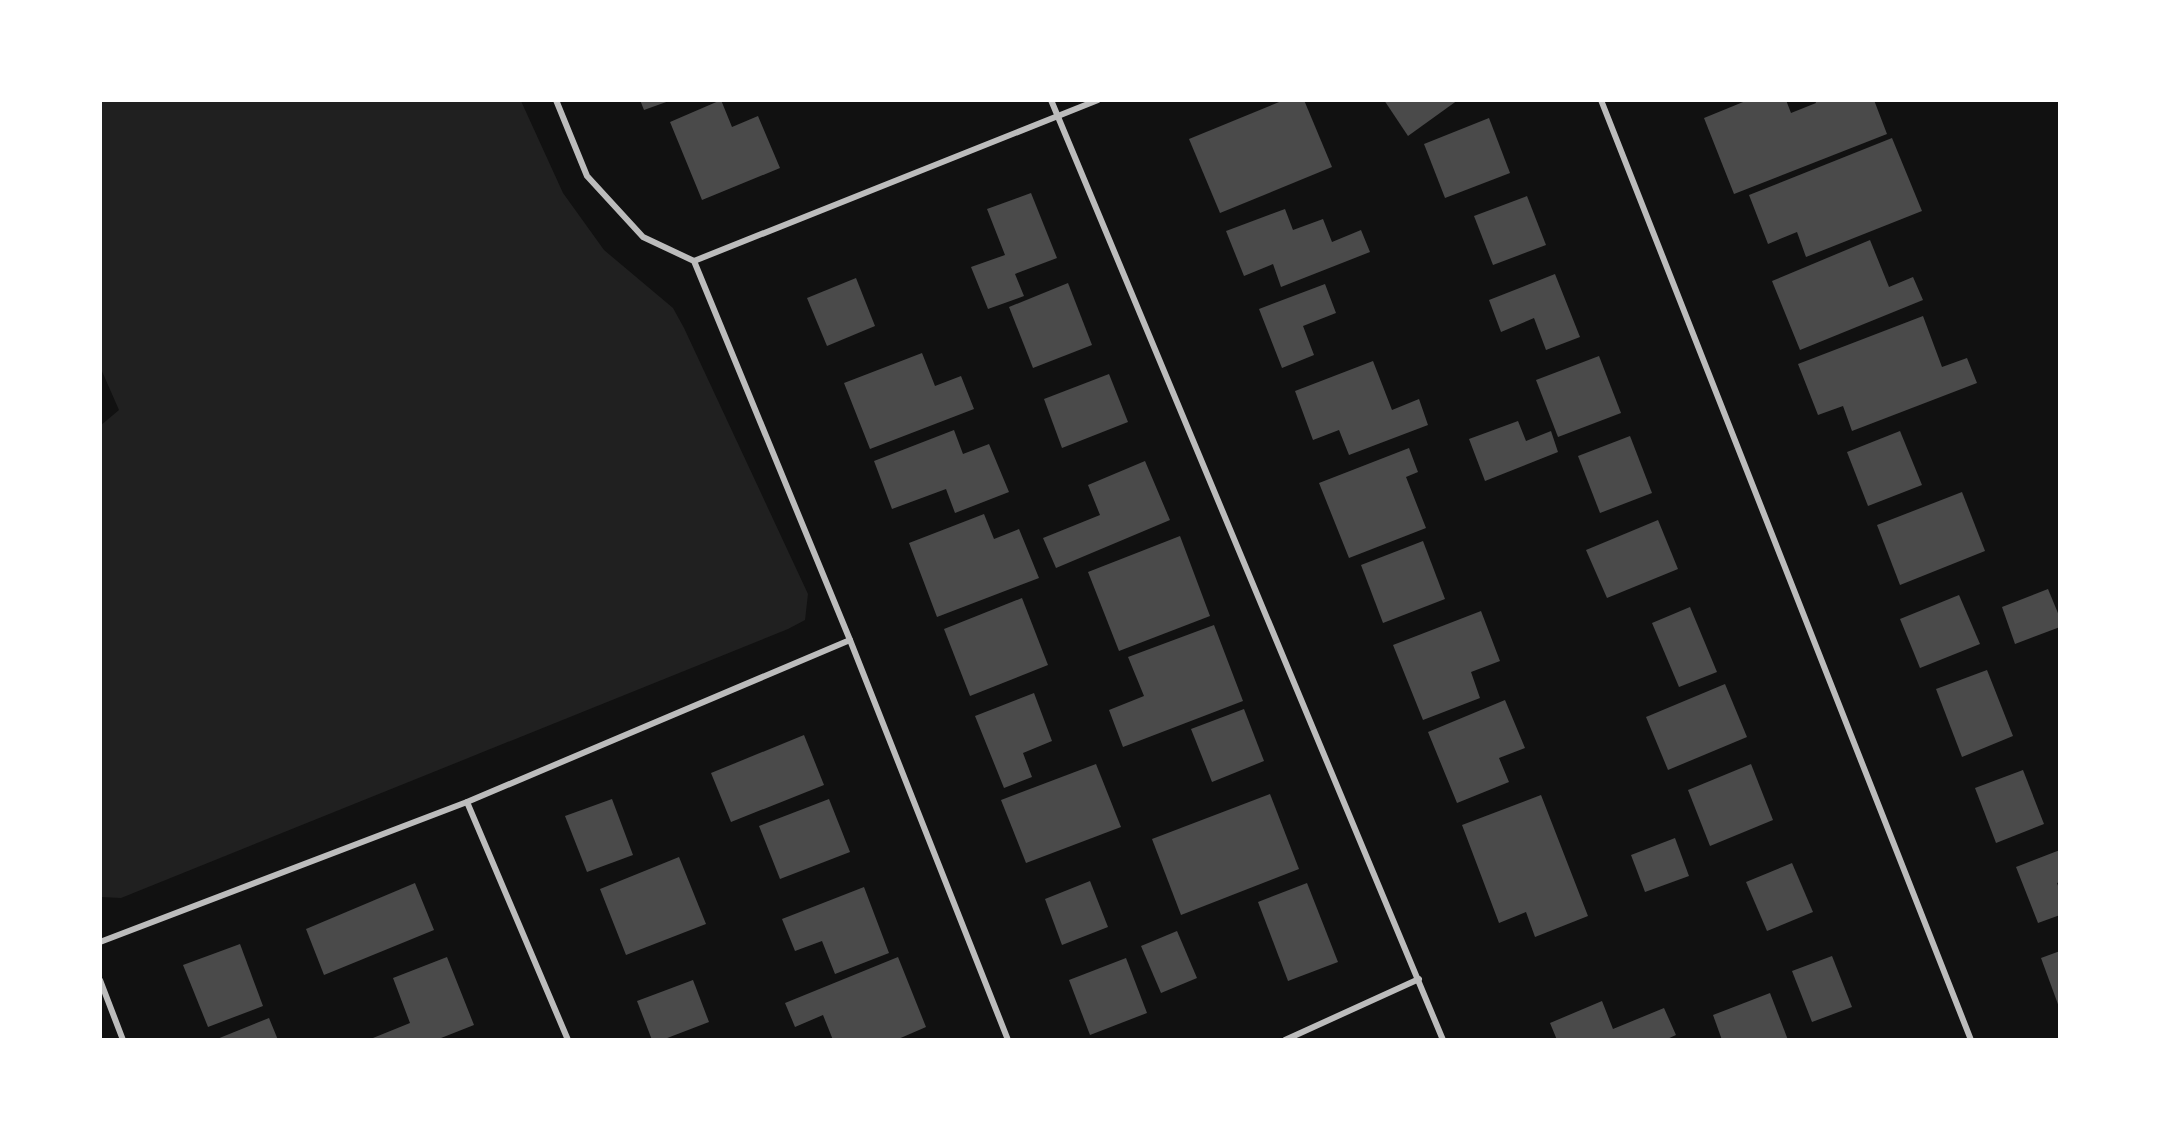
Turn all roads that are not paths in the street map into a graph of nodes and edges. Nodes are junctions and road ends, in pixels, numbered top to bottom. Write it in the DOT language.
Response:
graph roads {
  1 [pos="556,100"];
  2 [pos="1051,100"];
  3 [pos="1098,100"];
  4 [pos="1601,100"];
  5 [pos="1057,115"];
  6 [pos="694,261"];
  7 [pos="850,640"];
  8 [pos="467,802"];
  9 [pos="100,942"];
  10 [pos="1419,979"];
  11 [pos="100,980"];
  12 [pos="123,1040"];
  13 [pos="568,1040"];
  14 [pos="1008,1040"];
  15 [pos="1285,1040"];
  16 [pos="1443,1040"];
  17 [pos="1971,1040"];
  1 -- 6 [label="street"];
  2 -- 5 [label="street"];
  3 -- 5 [label="street"];
  4 -- 17 [label="street"];
  5 -- 6 [label="street"];
  5 -- 10 [label="street"];
  6 -- 7 [label="street"];
  7 -- 8 [label="street"];
  7 -- 14 [label="street"];
  8 -- 9 [label="street"];
  8 -- 13 [label="street"];
  10 -- 15 [label="street"];
  10 -- 16 [label="street"];
  11 -- 12 [label="street"];
}
